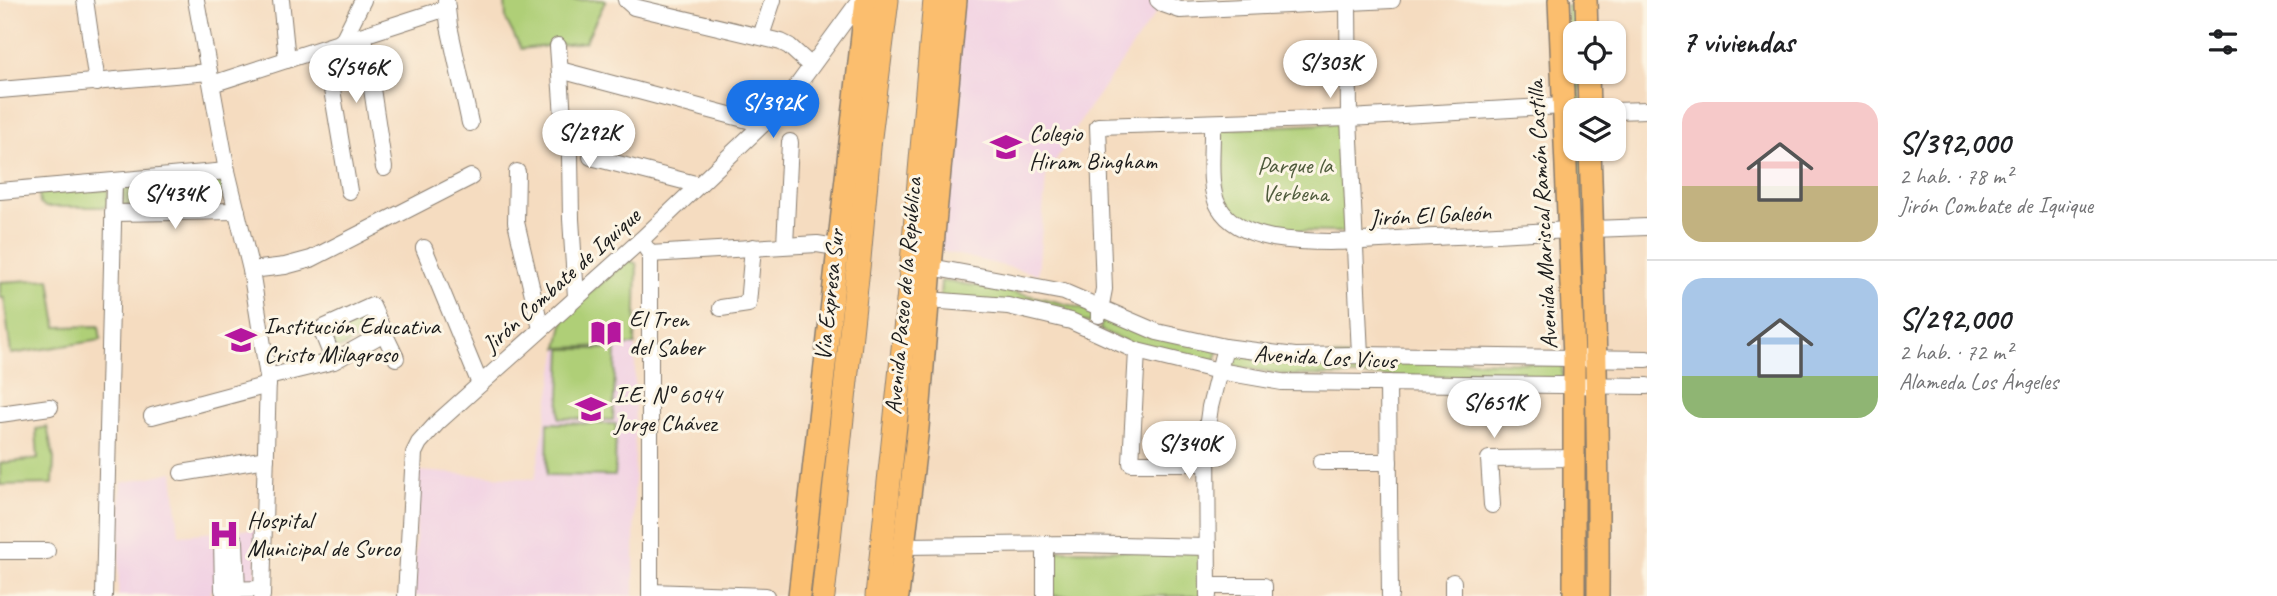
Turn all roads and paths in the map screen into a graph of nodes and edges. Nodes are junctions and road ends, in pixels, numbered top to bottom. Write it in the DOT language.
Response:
graph roads {
  1 [pos="85,0"];
  2 [pos="196,0"];
  3 [pos="281,0"];
  4 [pos="363,0"];
  5 [pos="626,0"];
  6 [pos="773,0"];
  7 [pos="887,0"];
  8 [pos="935,0"];
  9 [pos="956,0"];
  10 [pos="1157,0"];
  11 [pos="1392,0"];
  12 [pos="1559,0"];
  13 [pos="1586,0"];
  14 [pos="1348,3"];
  15 [pos="447,4"];
  16 [pos="863,7"];
  17 [pos="1587,21"];
  18 [pos="364,36"];
  19 [pos="761,36"];
  20 [pos="342,43"];
  21 [pos="558,46"];
  22 [pos="325,48"];
  23 [pos="287,60"];
  24 [pos="811,66"];
  25 [pos="560,70"];
  26 [pos="211,78"];
  27 [pos="97,83"];
  28 [pos="0,90"];
  29 [pos="1563,106"];
  30 [pos="1647,110"];
  31 [pos="1626,111"];
  32 [pos="1349,118"];
  33 [pos="470,123"];
  34 [pos="1212,123"];
  35 [pos="763,124"];
  36 [pos="870,137"];
  37 [pos="790,142"];
  38 [pos="592,157"];
  39 [pos="1566,161"];
  40 [pos="1590,161"];
  41 [pos="384,168"];
  42 [pos="227,171"];
  43 [pos="516,172"];
  44 [pos="471,177"];
  45 [pos="114,183"];
  46 [pos="699,185"];
  47 [pos="0,191"];
  48 [pos="349,191"];
  49 [pos="237,211"];
  50 [pos="113,214"];
  51 [pos="1647,227"];
  52 [pos="1593,229"];
  53 [pos="1570,230"];
  54 [pos="1354,242"];
  55 [pos="785,245"];
  56 [pos="645,247"];
  57 [pos="753,247"];
  58 [pos="836,247"];
  59 [pos="424,248"];
  60 [pos="930,267"];
  61 [pos="251,270"];
  62 [pos="576,298"];
  63 [pos="928,300"];
  64 [pos="721,308"];
  65 [pos="1101,308"];
  66 [pos="541,329"];
  67 [pos="1096,332"];
  68 [pos="384,333"];
  69 [pos="1225,347"];
  70 [pos="1137,351"];
  71 [pos="1360,355"];
  72 [pos="1574,357"];
  73 [pos="396,358"];
  74 [pos="1598,358"];
  75 [pos="1647,359"];
  76 [pos="334,360"];
  77 [pos="1219,371"];
  78 [pos="268,381"];
  79 [pos="1388,383"];
  80 [pos="480,384"];
  81 [pos="1575,385"];
  82 [pos="1598,385"];
  83 [pos="1647,386"];
  84 [pos="50,407"];
  85 [pos="0,414"];
  86 [pos="152,416"];
  87 [pos="1575,458"];
  88 [pos="266,459"];
  89 [pos="1321,462"];
  90 [pos="1389,462"];
  91 [pos="1207,463"];
  92 [pos="182,473"];
  93 [pos="1492,505"];
  94 [pos="228,540"];
  95 [pos="1045,544"];
  96 [pos="904,546"];
  97 [pos="1208,547"];
  98 [pos="0,551"];
  99 [pos="47,551"];
  100 [pos="1208,591"];
  101 [pos="262,592"];
  102 [pos="650,594"];
  103 [pos="104,596"];
  104 [pos="406,596"];
  105 [pos="765,596"];
  106 [pos="799,596"];
  107 [pos="824,596"];
  108 [pos="877,596"];
  109 [pos="898,596"];
  110 [pos="1045,596"];
  111 [pos="1264,596"];
  112 [pos="1390,596"];
  113 [pos="1574,596"];
  114 [pos="1598,596"];
  1 -- 27 [label="street"];
  2 -- 26 [label="street"];
  3 -- 23 [label="street"];
  4 -- 20 [label="street"];
  5 -- 19 [label="street"];
  6 -- 19 [label="street"];
  7 -- 36 [label="highway, Via Expresa Sur"];
  8 -- 108 [label="highway"];
  9 -- 60 [label="main road, Avenida Paseo de la República"];
  10 -- 14 [label="street"];
  11 -- 14 [label="street"];
  12 -- 29 [label="main road, Avenida Mariscal Ramón Castilla"];
  13 -- 17 [label="main road"];
  14 -- 32 [label="street"];
  15 -- 18 [label="street"];
  15 -- 33 [label="street"];
  16 -- 24 [label="street, Jirón Combate de Iquique"];
  16 -- 36 [label="highway"];
  16 -- 58 [label="main road"];
  18 -- 20 [label="street"];
  18 -- 41 [label="street"];
  19 -- 24 [label="street"];
  20 -- 22 [label="street"];
  21 -- 25 [label="street"];
  22 -- 23 [label="street"];
  22 -- 48 [label="street"];
  23 -- 26 [label="street"];
  24 -- 35 [label="street, Jirón Combate de Iquique"];
  25 -- 35 [label="street"];
  25 -- 62 [label="street"];
  26 -- 27 [label="street"];
  26 -- 42 [label="street"];
  27 -- 28 [label="street"];
  29 -- 32 [label="street"];
  30 -- 31 [label="street"];
  32 -- 34 [label="street"];
  32 -- 54 [label="street"];
  34 -- 54 [label="street, Jirón El Galeón"];
  34 -- 65 [label="street"];
  35 -- 46 [label="street, Jirón Combate de Iquique"];
  36 -- 107 [label="highway, Via Expresa Sur"];
  37 -- 55 [label="street"];
  38 -- 46 [label="street"];
  39 -- 53 [label="main road, Avenida Mariscal Ramón Castilla"];
  40 -- 52 [label="main road, Avenida Mariscal Ramón Castilla"];
  42 -- 45 [label="street"];
  42 -- 49 [label="street"];
  43 -- 66 [label="street"];
  44 -- 61 [label="street"];
  45 -- 47 [label="street"];
  45 -- 50 [label="street"];
  46 -- 56 [label="street, Jirón Combate de Iquique"];
  49 -- 50 [label="street"];
  49 -- 61 [label="street"];
  50 -- 103 [label="street"];
  51 -- 52 [label="street"];
  52 -- 74 [label="main road, Avenida Mariscal Ramón Castilla"];
  53 -- 54 [label="street, Jirón El Galeón"];
  53 -- 72 [label="main road, Avenida Mariscal Ramón Castilla"];
  54 -- 71 [label="street"];
  55 -- 57 [label="street"];
  55 -- 58 [label="street"];
  56 -- 57 [label="street"];
  56 -- 62 [label="street, Jirón Combate de Iquique"];
  56 -- 102 [label="street"];
  57 -- 64 [label="street"];
  58 -- 106 [label="main road"];
  59 -- 80 [label="street"];
  60 -- 63 [label="main road, Avenida Paseo de la República"];
  60 -- 65 [label="street, Avenida Los Vicus"];
  61 -- 78 [label="street"];
  62 -- 66 [label="street, Jirón Combate de Iquique"];
  63 -- 67 [label="street, Avenida Los Vicus"];
  63 -- 96 [label="main road, Avenida Paseo de la República"];
  65 -- 67 [label="street"];
  65 -- 69 [label="street, Avenida Los Vicus"];
  66 -- 80 [label="street, Jirón Combate de Iquique"];
  67 -- 70 [label="street, Avenida Los Vicus"];
  68 -- 73 [label="street"];
  68 -- 76 [label="street"];
  68 -- 76 [label="street"];
  69 -- 71 [label="street, Avenida Los Vicus"];
  69 -- 77 [label="street"];
  70 -- 77 [label="street, Avenida Los Vicus"];
  70 -- 91 [label="street"];
  71 -- 72 [label="street, Avenida Los Vicus"];
  72 -- 74 [label="street, Avenida Los Vicus"];
  72 -- 81 [label="main road, Avenida Mariscal Ramón Castilla"];
  74 -- 75 [label="street, Avenida Los Vicus"];
  74 -- 82 [label="main road, Avenida Mariscal Ramón Castilla"];
  76 -- 78 [label="street"];
  77 -- 79 [label="street, Avenida Los Vicus"];
  77 -- 91 [label="street"];
  78 -- 86 [label="street"];
  78 -- 88 [label="street"];
  79 -- 81 [label="street, Avenida Los Vicus"];
  79 -- 90 [label="street"];
  80 -- 104 [label="street, Jirón Combate de Iquique"];
  81 -- 82 [label="street, Avenida Los Vicus"];
  81 -- 87 [label="main road, Avenida Mariscal Ramón Castilla"];
  82 -- 83 [label="street, Avenida Los Vicus"];
  82 -- 114 [label="main road, Avenida Mariscal Ramón Castilla"];
  84 -- 85 [label="street"];
  87 -- 93 [label="street"];
  87 -- 113 [label="main road, Avenida Mariscal Ramón Castilla"];
  88 -- 92 [label="street"];
  88 -- 101 [label="street"];
  89 -- 90 [label="street"];
  90 -- 112 [label="street"];
  91 -- 97 [label="street"];
  94 -- 101 [label="street"];
  95 -- 96 [label="street"];
  95 -- 97 [label="street"];
  95 -- 110 [label="street"];
  96 -- 109 [label="main road, Avenida Paseo de la República"];
  97 -- 100 [label="street"];
  98 -- 99 [label="street"];
  100 -- 111 [label="street"];
  102 -- 105 [label="street"];
}
